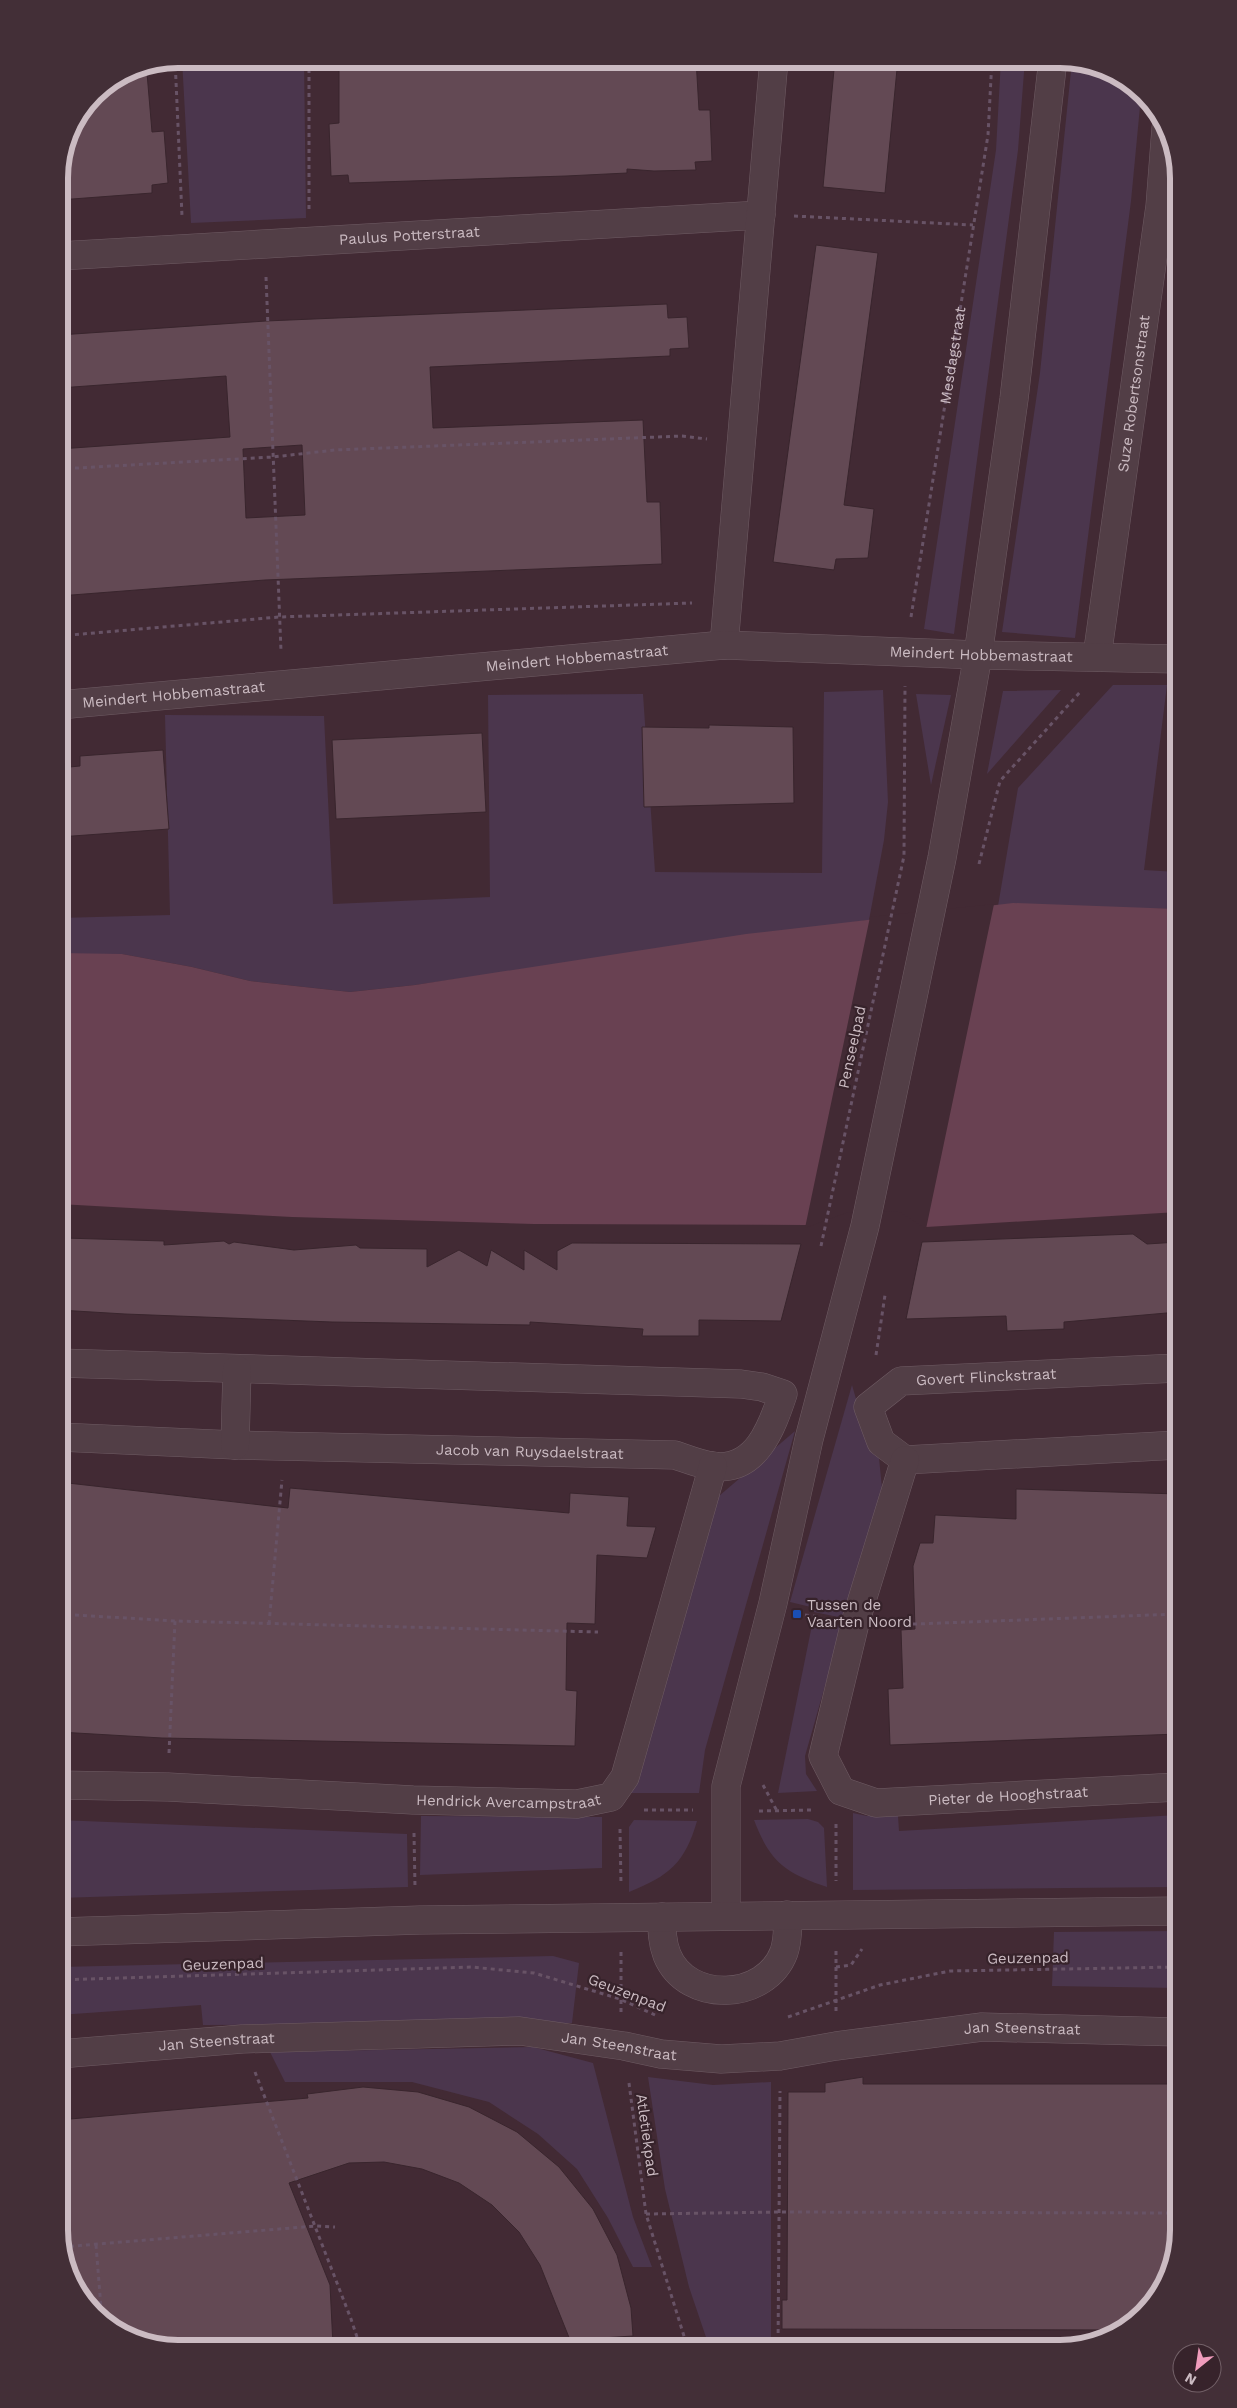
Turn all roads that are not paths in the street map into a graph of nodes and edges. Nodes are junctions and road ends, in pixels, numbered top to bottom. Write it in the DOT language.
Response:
graph roads {
  1 [pos="773,68"];
  2 [pos="1052,68"];
  3 [pos="1167,157"];
  4 [pos="1169,206"];
  5 [pos="761,215"];
  6 [pos="68,255"];
  7 [pos="724,645"];
  8 [pos="978,655"];
  9 [pos="1097,657"];
  10 [pos="1170,659"];
  11 [pos="68,704"];
  12 [pos="68,1363"];
  13 [pos="1170,1368"];
  14 [pos="237,1370"];
  15 [pos="68,1437"];
  16 [pos="235,1445"];
  17 [pos="1170,1446"];
  18 [pos="905,1460"];
  19 [pos="713,1466"];
  20 [pos="68,1785"];
  21 [pos="1170,1787"];
  22 [pos="1170,1911"];
  23 [pos="787,1915"];
  24 [pos="726,1916"];
  25 [pos="662,1917"];
  26 [pos="68,1932"];
  27 [pos="1170,2032"];
  28 [pos="68,2053"];
  1 -- 5 [label="street"];
  2 -- 8 [label="street"];
  3 -- 4 [label="street, Suze Robertsonstraat"];
  4 -- 9 [label="street, Suze Robertsonstraat"];
  5 -- 6 [label="street, Paulus Potterstraat"];
  5 -- 7 [label="street"];
  7 -- 8 [label="street, Meindert Hobbemastraat"];
  7 -- 11 [label="street, Meindert Hobbemastraat"];
  8 -- 9 [label="street, Meindert Hobbemastraat"];
  8 -- 24 [label="street"];
  9 -- 10 [label="street, Meindert Hobbemastraat"];
  12 -- 14 [label="street"];
  13 -- 18 [label="street, Govert Flinckstraat"];
  14 -- 16 [label="street"];
  14 -- 19 [label="street, Jacob van Ruysdaelstraat"];
  15 -- 16 [label="street, Jacob van Ruysdaelstraat"];
  16 -- 19 [label="street, Jacob van Ruysdaelstraat"];
  17 -- 18 [label="street"];
  18 -- 21 [label="street, Pieter de Hooghstraat"];
  19 -- 20 [label="street, Hendrick Avercampstraat"];
  22 -- 23 [label="street"];
  23 -- 24 [label="street"];
  23 -- 25 [label="street"];
  24 -- 25 [label="street"];
  25 -- 26 [label="street"];
  27 -- 28 [label="street, Jan Steenstraat"];
}
